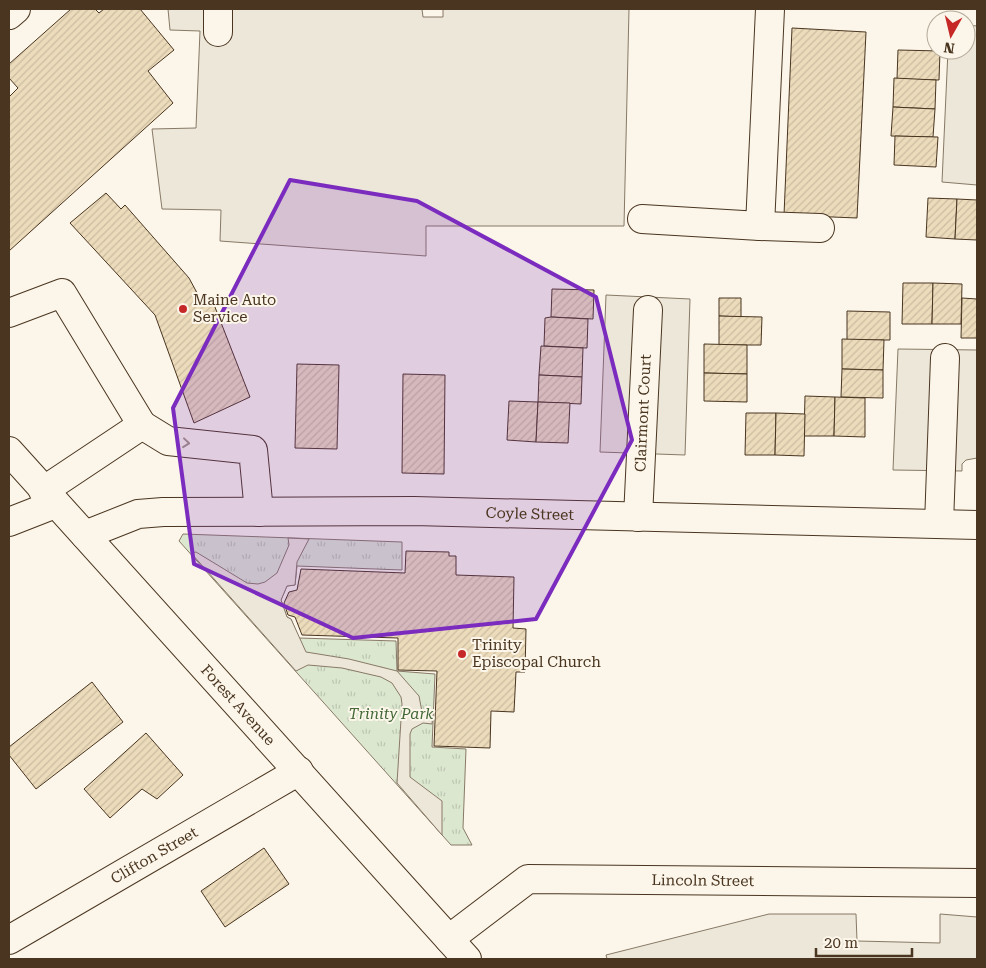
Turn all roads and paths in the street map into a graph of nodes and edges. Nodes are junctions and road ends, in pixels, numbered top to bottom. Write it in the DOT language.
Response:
graph roads {
  1 [pos="16,9"];
  2 [pos="770,9"];
  3 [pos="9,15"];
  4 [pos="642,219"];
  5 [pos="760,226"];
  6 [pos="820,228"];
  7 [pos="648,310"];
  8 [pos="9,313"];
  9 [pos="945,358"];
  10 [pos="142,425"];
  11 [pos="9,451"];
  12 [pos="49,497"];
  13 [pos="259,512"];
  14 [pos="638,517"];
  15 [pos="9,522"];
  16 [pos="939,524"];
  17 [pos="977,524"];
  18 [pos="85,535"];
  19 [pos="299,771"];
  20 [pos="977,883"];
  21 [pos="449,939"];
  22 [pos="9,940"];
  23 [pos="467,959"];
  1 -- 3 [label="main road"];
  2 -- 5 [label="main road"];
  4 -- 5 [label="main road"];
  5 -- 6 [label="main road"];
  7 -- 14 [label="main road, Clairmont Court"];
  8 -- 10 [label="main road"];
  9 -- 16 [label="main road"];
  10 -- 12 [label="main road"];
  10 -- 13 [label="main road, one-way"];
  11 -- 12 [label="main road, Forest Avenue"];
  12 -- 15 [label="main road"];
  12 -- 18 [label="main road, Forest Avenue"];
  13 -- 14 [label="main road, Coyle Street"];
  13 -- 18 [label="main road, Coyle Street"];
  14 -- 16 [label="main road, Coyle Street"];
  16 -- 17 [label="main road, Coyle Street"];
  18 -- 19 [label="main road, Forest Avenue"];
  19 -- 21 [label="main road, Forest Avenue"];
  19 -- 22 [label="main road, Clifton Street"];
  20 -- 21 [label="main road, Lincoln Street"];
  21 -- 23 [label="main road, Forest Avenue"];
}
